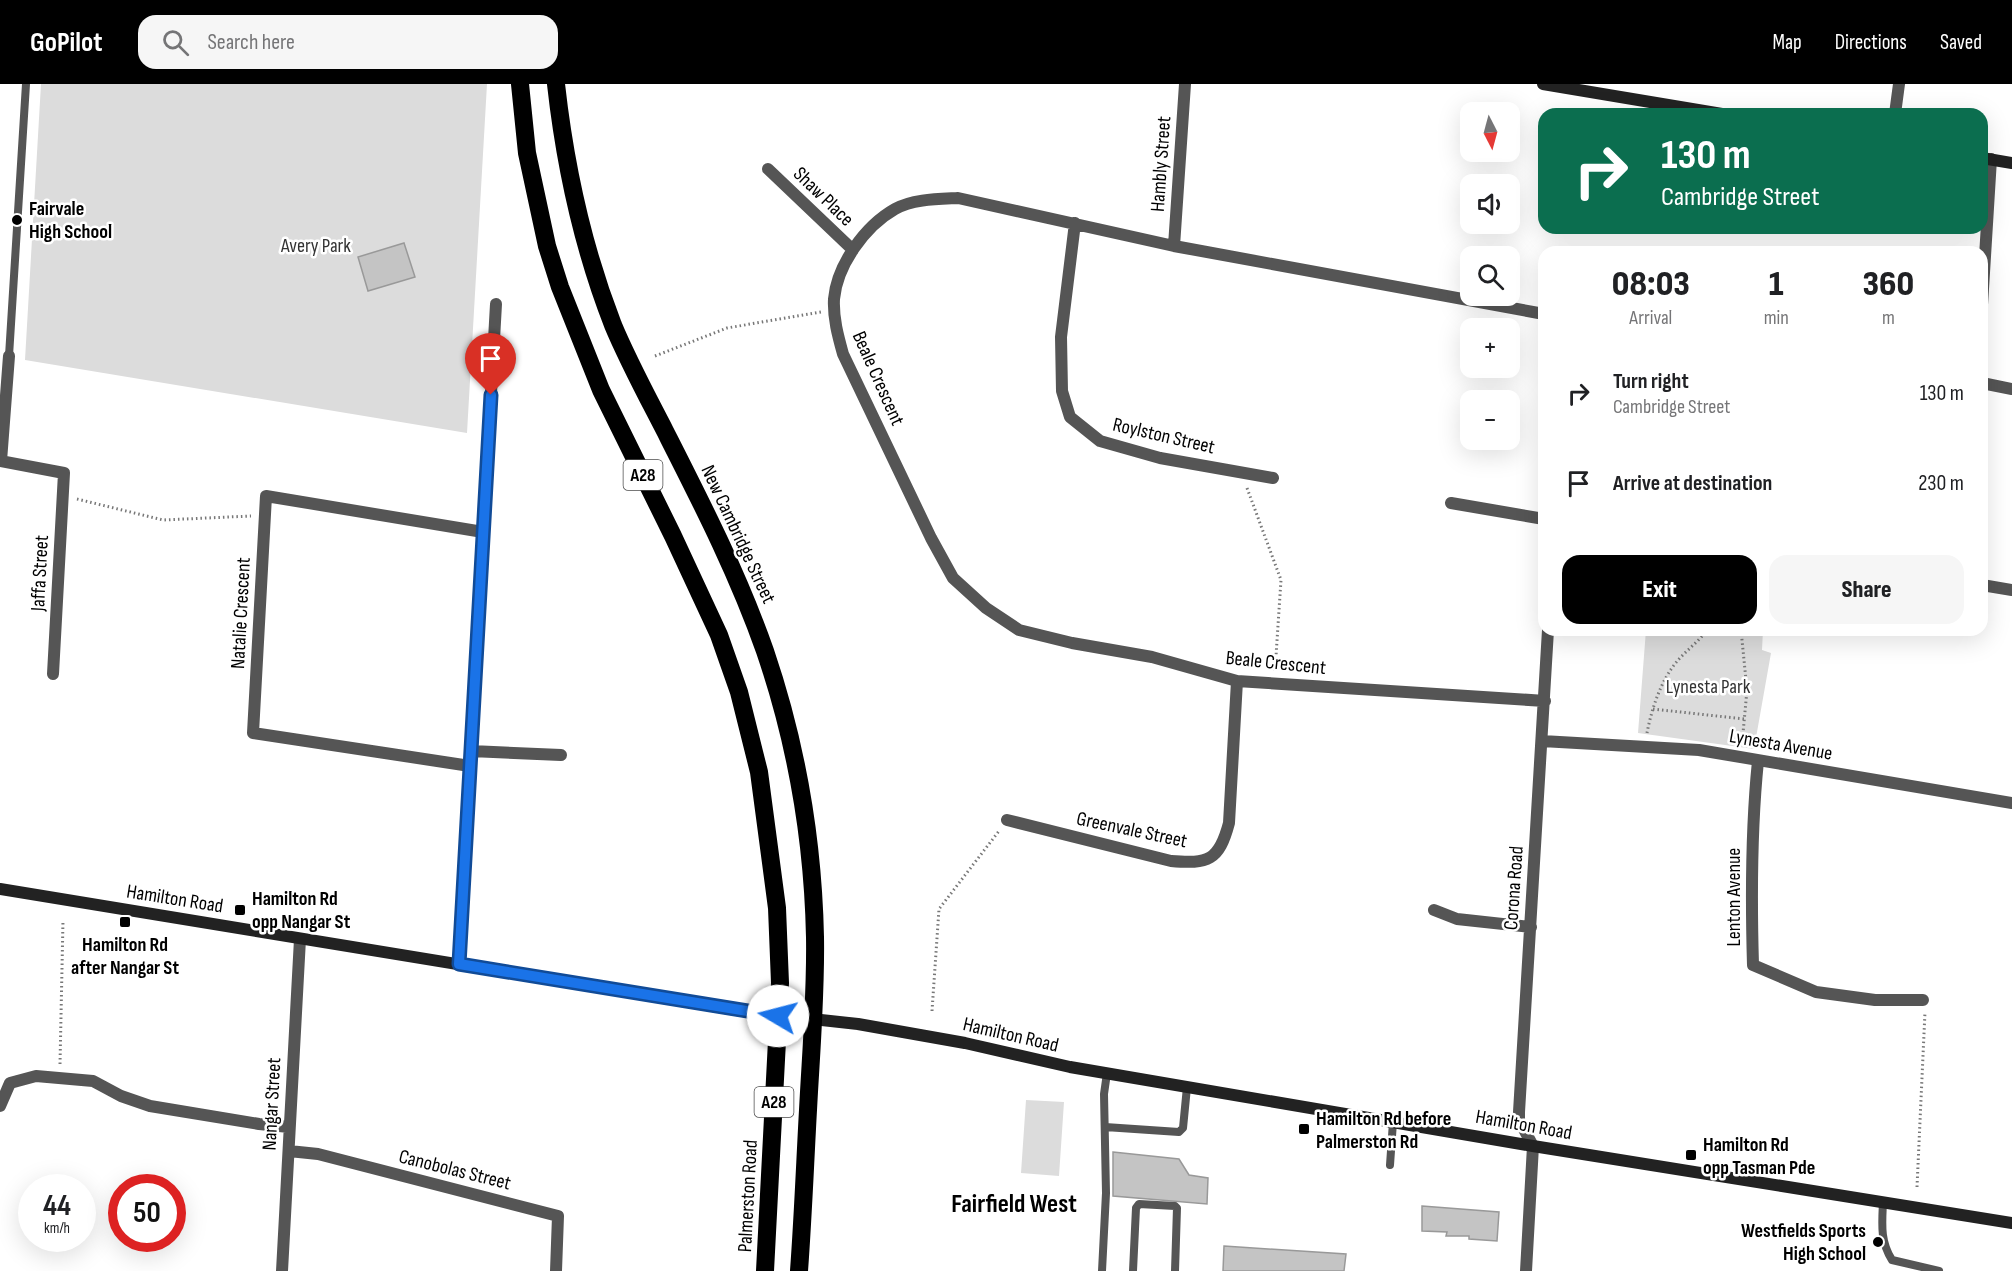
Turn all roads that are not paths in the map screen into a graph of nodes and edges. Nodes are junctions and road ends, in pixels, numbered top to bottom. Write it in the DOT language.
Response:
graph roads {
  1 [pos="26,84"];
  2 [pos="520,84"];
  3 [pos="556,84"];
  4 [pos="1185,84"];
  5 [pos="1543,84"];
  6 [pos="1899,84"];
  7 [pos="1686,108"];
  8 [pos="1896,108"];
  9 [pos="1988,159"];
  10 [pos="2012,163"];
  11 [pos="768,169"];
  12 [pos="1075,223"];
  13 [pos="1174,246"];
  14 [pos="853,250"];
  15 [pos="496,304"];
  16 [pos="1538,313"];
  17 [pos="9,356"];
  18 [pos="1988,384"];
  19 [pos="2012,389"];
  20 [pos="1,461"];
  21 [pos="1273,478"];
  22 [pos="1451,503"];
  23 [pos="1538,518"];
  24 [pos="483,532"];
  25 [pos="1988,586"];
  26 [pos="2012,590"];
  27 [pos="1548,636"];
  28 [pos="53,674"];
  29 [pos="1237,681"];
  30 [pos="1545,701"];
  31 [pos="1542,741"];
  32 [pos="471,751"];
  33 [pos="561,755"];
  34 [pos="1758,760"];
  35 [pos="470,766"];
  36 [pos="2012,803"];
  37 [pos="1007,820"];
  38 [pos="0,889"];
  39 [pos="1434,910"];
  40 [pos="1530,927"];
  41 [pos="300,939"];
  42 [pos="459,964"];
  43 [pos="1923,1000"];
  44 [pos="778,1016"];
  45 [pos="813,1019"];
  46 [pos="1107,1073"];
  47 [pos="1187,1087"];
  48 [pos="0,1106"];
  49 [pos="1393,1122"];
  50 [pos="289,1127"];
  51 [pos="1104,1128"];
  52 [pos="1533,1146"];
  53 [pos="288,1151"];
  54 [pos="1390,1165"];
  55 [pos="1883,1202"];
  56 [pos="2012,1223"];
  57 [pos="282,1271"];
  58 [pos="556,1271"];
  59 [pos="765,1271"];
  60 [pos="799,1271"];
  61 [pos="1102,1271"];
  62 [pos="1133,1271"];
  63 [pos="1175,1271"];
  64 [pos="1526,1271"];
  65 [pos="1939,1271"];
  1 -- 17 [label="lane"];
  2 -- 44 [label="highway, A28"];
  3 -- 45 [label="highway, New Cambridge Street / A28"];
  4 -- 13 [label="street, Hambly Street"];
  5 -- 7 [label="main road"];
  6 -- 8 [label="street"];
  9 -- 10 [label="main road"];
  11 -- 14 [label="street, Shaw Place"];
  12 -- 13 [label="street, Beale Crescent"];
  12 -- 14 [label="street, Beale Crescent"];
  12 -- 21 [label="street, Roylston Street"];
  13 -- 16 [label="street, Beale Crescent"];
  14 -- 29 [label="street, Beale Crescent"];
  15 -- 24 [label="street"];
  17 -- 20 [label="street"];
  18 -- 19 [label="street"];
  20 -- 28 [label="street, Jaffa Street"];
  22 -- 23 [label="street"];
  24 -- 32 [label="street"];
  24 -- 35 [label="street, Natalie Crescent"];
  25 -- 26 [label="street"];
  27 -- 30 [label="street, Corona Road"];
  29 -- 30 [label="street, Beale Crescent"];
  29 -- 37 [label="street, Greenvale Street"];
  30 -- 31 [label="street, Corona Road"];
  31 -- 34 [label="street, Lynesta Avenue"];
  31 -- 40 [label="street, Corona Road"];
  32 -- 33 [label="street"];
  32 -- 35 [label="street"];
  34 -- 36 [label="street, Lynesta Avenue"];
  34 -- 43 [label="street, Lenton Avenue"];
  35 -- 42 [label="street"];
  38 -- 41 [label="main road, Hamilton Road"];
  39 -- 40 [label="street"];
  40 -- 52 [label="street, Corona Road"];
  41 -- 42 [label="main road, Hamilton Road"];
  41 -- 50 [label="street, Nangar Street"];
  42 -- 44 [label="main road, Hamilton Road"];
  44 -- 45 [label="main road, Hamilton Road"];
  44 -- 59 [label="highway, Palmerston Road / A28"];
  45 -- 46 [label="main road, Hamilton Road"];
  45 -- 60 [label="highway, A28"];
  46 -- 47 [label="main road, Hamilton Road"];
  46 -- 51 [label="lane"];
  47 -- 49 [label="main road, Hamilton Road"];
  47 -- 51 [label="lane"];
  48 -- 50 [label="street"];
  49 -- 52 [label="main road, Hamilton Road"];
  49 -- 54 [label="lane"];
  50 -- 53 [label="street, Nangar Street"];
  51 -- 61 [label="lane"];
  52 -- 55 [label="main road, Hamilton Road"];
  52 -- 64 [label="street"];
  53 -- 57 [label="street, Nangar Street"];
  53 -- 58 [label="street, Canobolas Street"];
  55 -- 56 [label="main road, Hamilton Road"];
  55 -- 65 [label="lane"];
  62 -- 63 [label="lane"];
}
